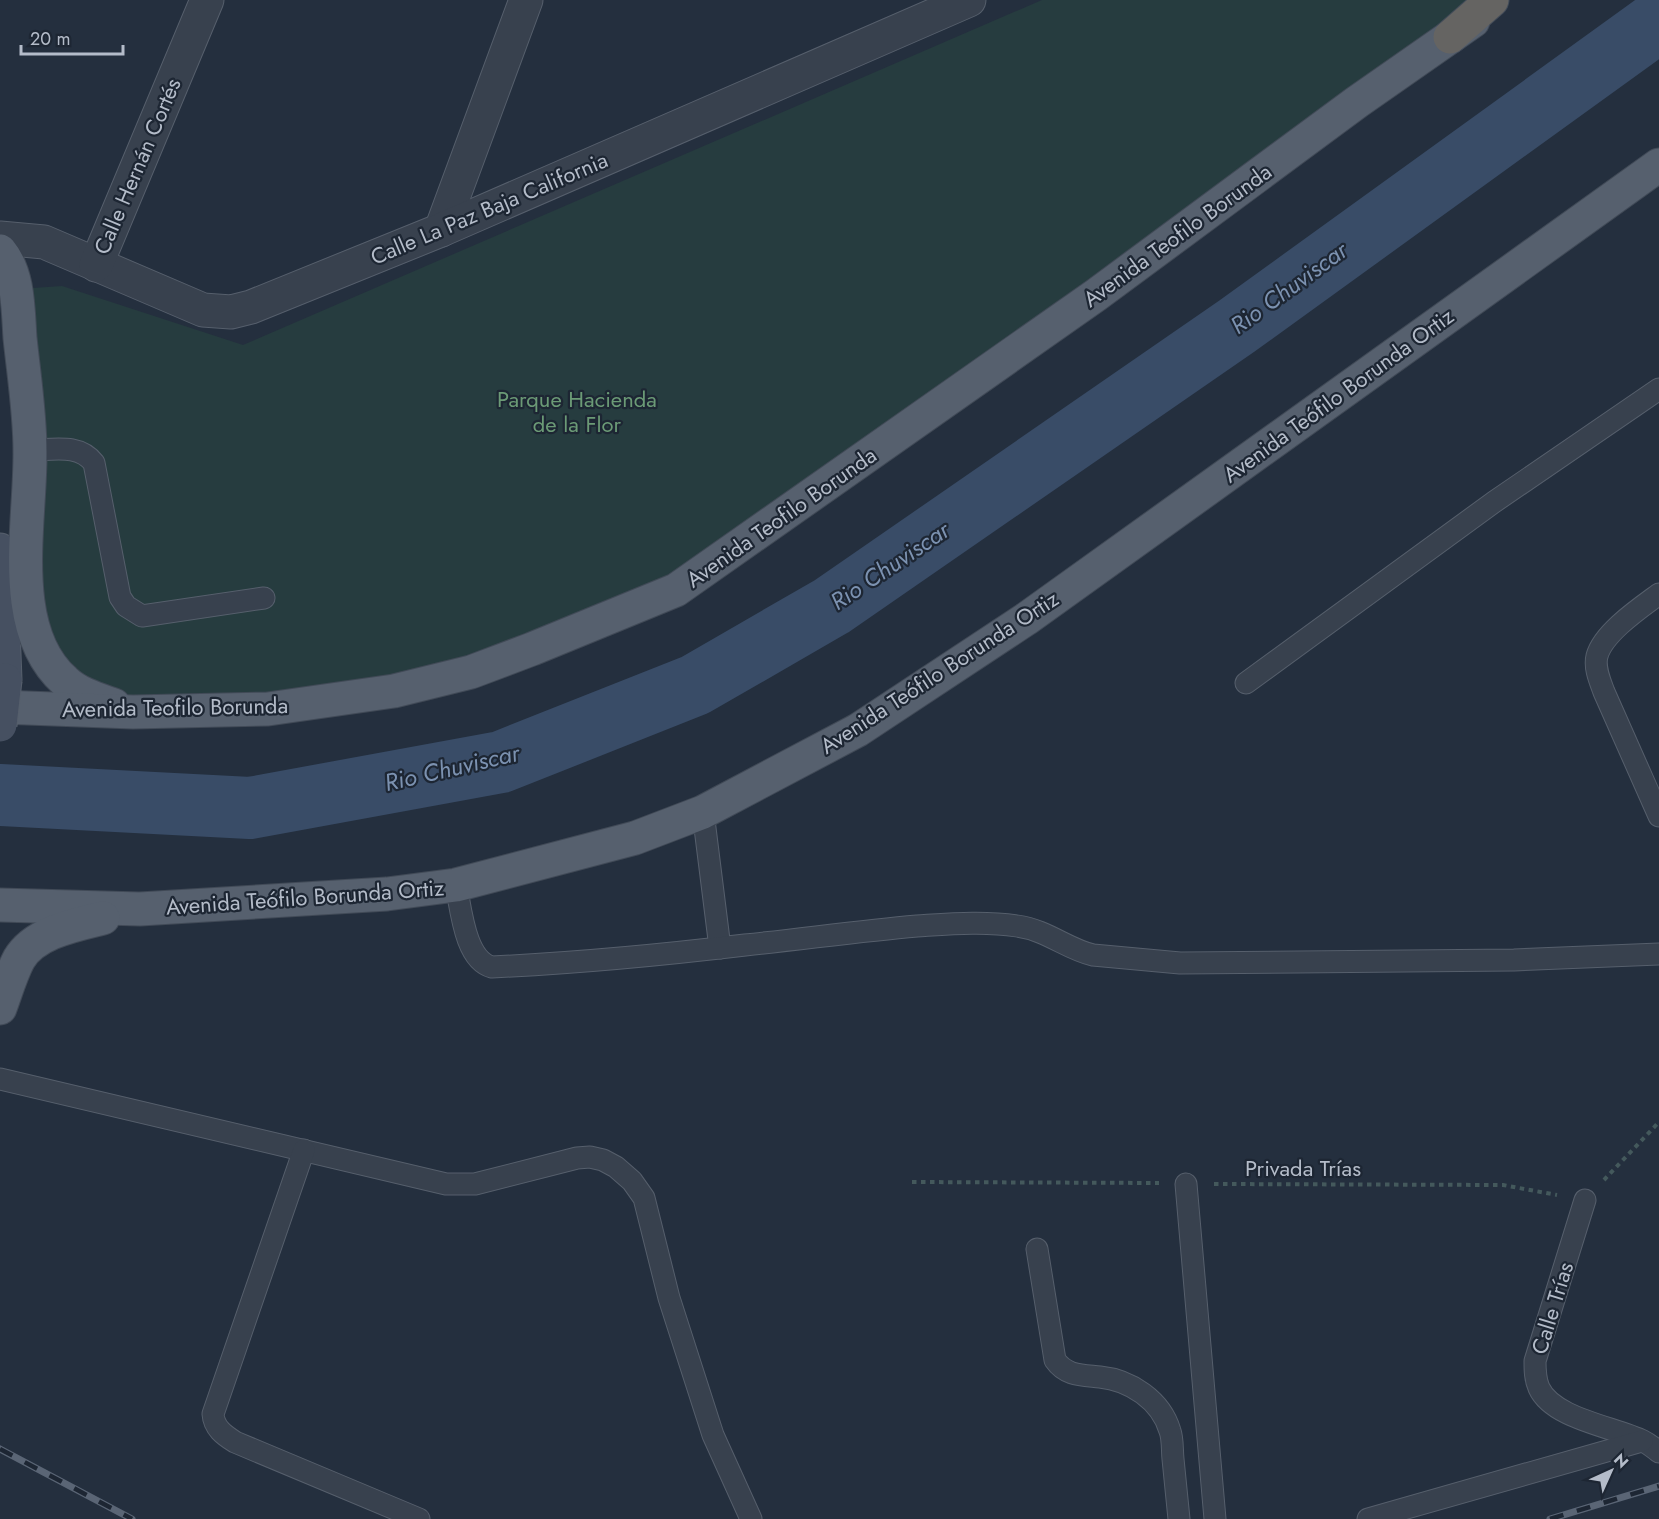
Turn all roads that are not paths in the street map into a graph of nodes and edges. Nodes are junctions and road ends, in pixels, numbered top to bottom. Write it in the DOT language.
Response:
graph roads {
  1 [pos="207,0"];
  2 [pos="526,0"];
  3 [pos="969,0"];
  4 [pos="1492,0"];
  5 [pos="1505,0"];
  6 [pos="1450,37"];
  7 [pos="1659,165"];
  8 [pos="441,230"];
  9 [pos="0,238"];
  10 [pos="0,252"];
  11 [pos="96,265"];
  12 [pos="1659,389"];
  13 [pos="30,450"];
  14 [pos="0,550"];
  15 [pos="1659,594"];
  16 [pos="264,598"];
  17 [pos="1246,683"];
  18 [pos="0,707"];
  19 [pos="133,712"];
  20 [pos="0,725"];
  21 [pos="703,812"];
  22 [pos="1659,816"];
  23 [pos="456,885"];
  24 [pos="0,905"];
  25 [pos="140,909"];
  26 [pos="720,948"];
  27 [pos="1659,954"];
  28 [pos="0,1008"];
  29 [pos="0,1079"];
  30 [pos="304,1150"];
  31 [pos="1186,1184"];
  32 [pos="1585,1200"];
  33 [pos="1037,1249"];
  34 [pos="1650,1446"];
  35 [pos="418,1519"];
  36 [pos="751,1519"];
  37 [pos="1179,1519"];
  38 [pos="1215,1519"];
  39 [pos="1368,1519"];
  1 -- 11 [label="street, Calle Hernán Cortés"];
  2 -- 8 [label="street"];
  3 -- 8 [label="street, Calle La Paz Baja California"];
  4 -- 6 [label="highway"];
  5 -- 6 [label="main road, Avenida Teofilo Borunda"];
  6 -- 19 [label="main road, Avenida Teofilo Borunda"];
  7 -- 21 [label="main road, Avenida Teófilo Borunda Ortiz"];
  8 -- 11 [label="street, Calle La Paz Baja California"];
  9 -- 11 [label="street, Calle La Paz Baja California"];
  10 -- 13 [label="main road"];
  12 -- 17 [label="lane"];
  13 -- 16 [label="lane"];
  13 -- 19 [label="main road"];
  14 -- 20 [label="main road, bridge"];
  15 -- 22 [label="lane"];
  18 -- 19 [label="main road, Avenida Teofilo Borunda"];
  21 -- 23 [label="main road, Avenida Teófilo Borunda Ortiz"];
  21 -- 26 [label="lane"];
  23 -- 25 [label="main road, Avenida Teófilo Borunda Ortiz"];
  23 -- 26 [label="lane"];
  24 -- 25 [label="main road, Avenida Teófilo Borunda Ortiz"];
  25 -- 28 [label="main road"];
  26 -- 27 [label="lane"];
  29 -- 30 [label="lane"];
  30 -- 35 [label="lane"];
  30 -- 36 [label="lane"];
  31 -- 38 [label="lane"];
  32 -- 34 [label="lane, Calle Trías"];
  33 -- 37 [label="lane"];
  34 -- 39 [label="lane"];
}
